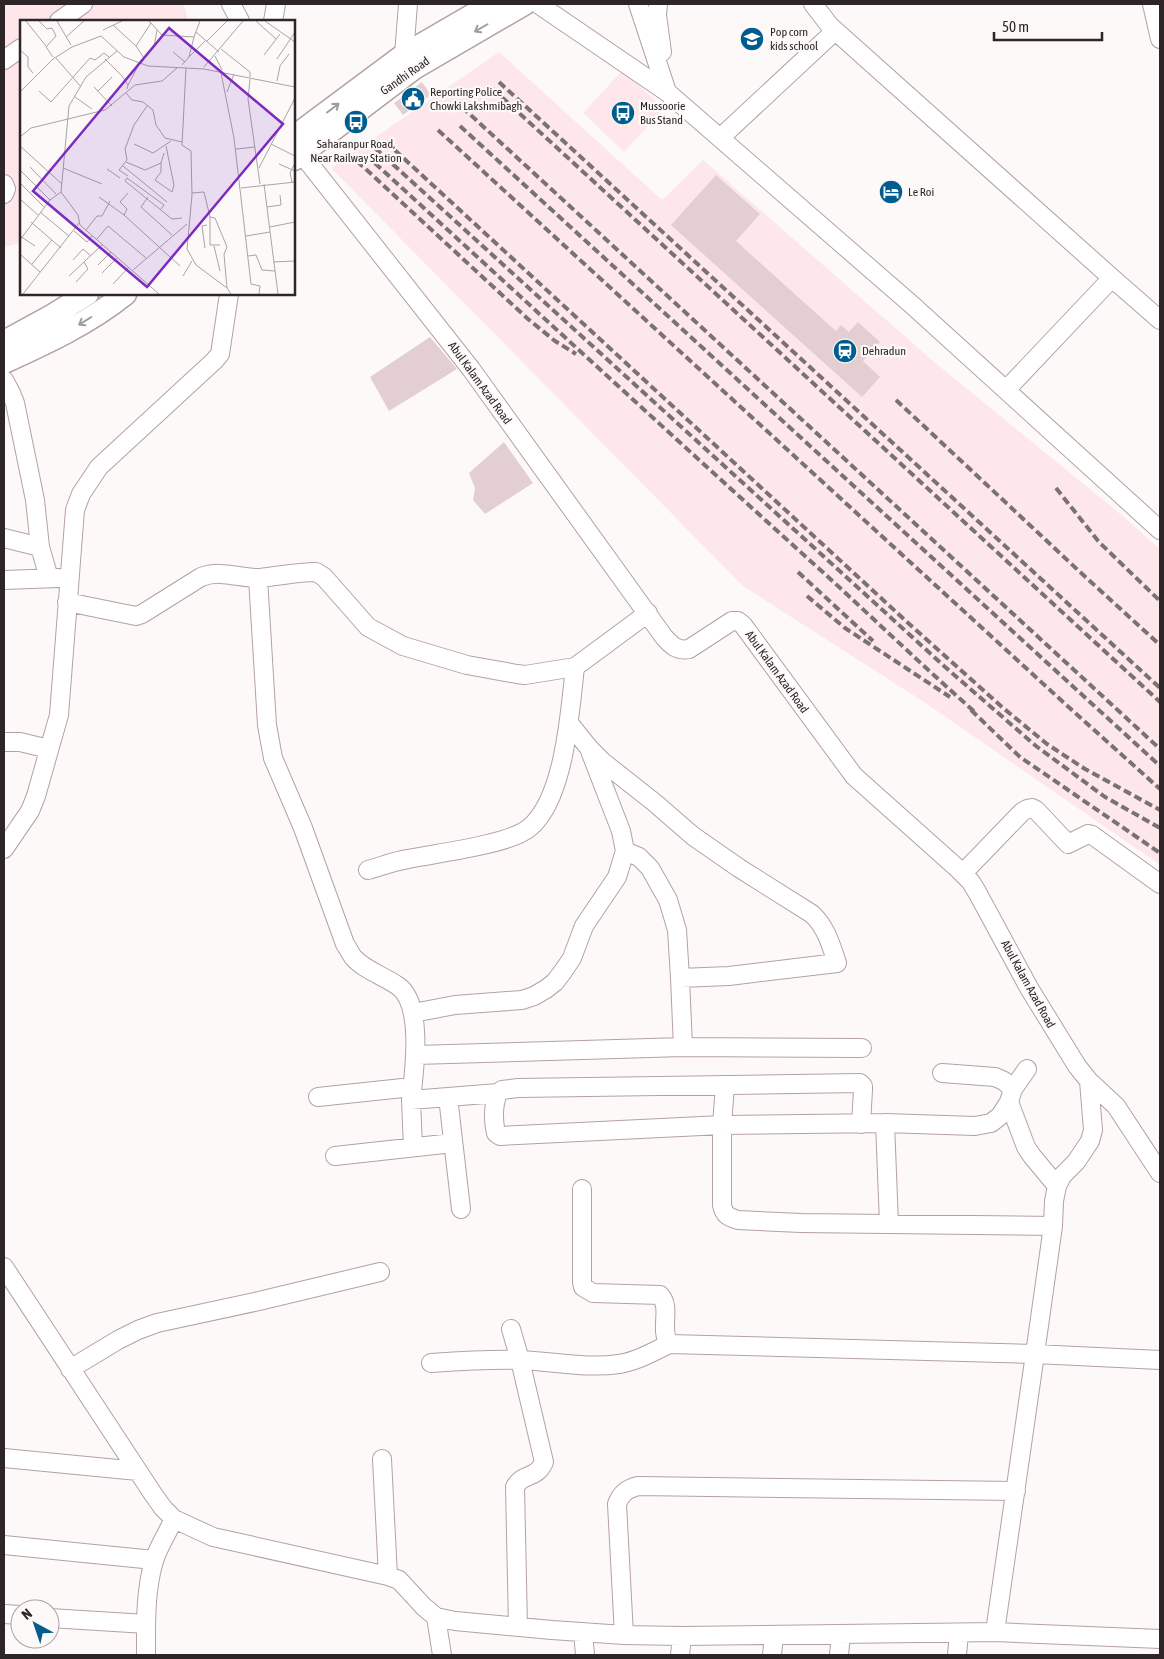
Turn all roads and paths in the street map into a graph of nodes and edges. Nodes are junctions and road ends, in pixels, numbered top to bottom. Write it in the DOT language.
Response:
graph roads {
  1 [pos="83,4"];
  2 [pos="231,4"];
  3 [pos="276,4"];
  4 [pos="408,4"];
  5 [pos="492,4"];
  6 [pos="524,4"];
  7 [pos="538,4"];
  8 [pos="638,4"];
  9 [pos="658,4"];
  10 [pos="813,4"];
  11 [pos="1152,4"];
  12 [pos="59,20"];
  13 [pos="239,20"];
  14 [pos="273,20"];
  15 [pos="835,31"];
  16 [pos="1160,39"];
  17 [pos="20,49"];
  18 [pos="404,55"];
  19 [pos="4,60"];
  20 [pos="667,92"];
  21 [pos="720,138"];
  22 [pos="296,150"];
  23 [pos="4,184"];
  24 [pos="4,194"];
  25 [pos="1112,278"];
  26 [pos="85,295"];
  27 [pos="124,295"];
  28 [pos="229,295"];
  29 [pos="1160,320"];
  30 [pos="4,344"];
  31 [pos="4,380"];
  32 [pos="1006,390"];
  33 [pos="1160,530"];
  34 [pos="4,538"];
  35 [pos="40,547"];
  36 [pos="49,578"];
  37 [pos="69,578"];
  38 [pos="258,578"];
  39 [pos="4,580"];
  40 [pos="68,602"];
  41 [pos="648,613"];
  42 [pos="575,667"];
  43 [pos="569,722"];
  44 [pos="4,742"];
  45 [pos="589,748"];
  46 [pos="49,749"];
  47 [pos="4,849"];
  48 [pos="625,851"];
  49 [pos="368,870"];
  50 [pos="963,873"];
  51 [pos="1160,884"];
  52 [pos="680,978"];
  53 [pos="412,1013"];
  54 [pos="683,1047"];
  55 [pos="862,1048"];
  56 [pos="416,1054"];
  57 [pos="1027,1068"];
  58 [pos="942,1073"];
  59 [pos="1089,1081"];
  60 [pos="725,1085"];
  61 [pos="498,1093"];
  62 [pos="412,1094"];
  63 [pos="1011,1096"];
  64 [pos="318,1097"];
  65 [pos="448,1097"];
  66 [pos="861,1124"];
  67 [pos="885,1124"];
  68 [pos="722,1125"];
  69 [pos="453,1143"];
  70 [pos="413,1147"];
  71 [pos="335,1156"];
  72 [pos="1160,1173"];
  73 [pos="1056,1186"];
  74 [pos="582,1189"];
  75 [pos="461,1209"];
  76 [pos="889,1224"];
  77 [pos="1052,1226"];
  78 [pos="4,1267"];
  79 [pos="380,1272"];
  80 [pos="511,1329"];
  81 [pos="669,1344"];
  82 [pos="1035,1354"];
  83 [pos="520,1360"];
  84 [pos="1160,1360"];
  85 [pos="430,1362"];
  86 [pos="70,1369"];
  87 [pos="4,1458"];
  88 [pos="382,1459"];
  89 [pos="138,1471"];
  90 [pos="1016,1491"];
  91 [pos="174,1519"];
  92 [pos="4,1545"];
  93 [pos="154,1560"];
  94 [pos="388,1576"];
  95 [pos="436,1617"];
  96 [pos="60,1619"];
  97 [pos="146,1624"];
  98 [pos="518,1627"];
  99 [pos="583,1632"];
  100 [pos="995,1632"];
  101 [pos="959,1633"];
  102 [pos="841,1634"];
  103 [pos="624,1635"];
  104 [pos="774,1635"];
  105 [pos="682,1636"];
  106 [pos="1160,1639"];
  107 [pos="146,1655"];
  108 [pos="442,1655"];
  109 [pos="585,1655"];
  110 [pos="680,1655"];
  111 [pos="772,1655"];
  112 [pos="839,1655"];
  113 [pos="957,1655"];
  1 -- 12 [label="street"];
  2 -- 13 [label="street"];
  3 -- 14 [label="street"];
  4 -- 18 [label="street"];
  5 -- 18 [label="main road, Gandhi Road"];
  6 -- 22 [label="main road, Gandhi Road, one-way"];
  7 -- 20 [label="street"];
  8 -- 20 [label="street"];
  9 -- 20 [label="street"];
  10 -- 15 [label="street"];
  11 -- 16 [label="street"];
  15 -- 21 [label="street"];
  15 -- 25 [label="street"];
  17 -- 19 [label="street"];
  22 -- 18 [label="main road, Gandhi Road, one-way"];
  20 -- 21 [label="street"];
  21 -- 32 [label="street"];
  22 -- 41 [label="street, Abul Kalam Azad Road"];
  23 -- 24 [label="street"];
  25 -- 29 [label="street"];
  25 -- 32 [label="street"];
  26 -- 30 [label="main road"];
  27 -- 30 [label="main road, one-way"];
  28 -- 37 [label="street"];
  31 -- 35 [label="street"];
  32 -- 33 [label="street"];
  34 -- 35 [label="street"];
  35 -- 36 [label="street"];
  36 -- 37 [label="street"];
  36 -- 39 [label="street"];
  37 -- 40 [label="street"];
  38 -- 40 [label="street"];
  38 -- 42 [label="street"];
  38 -- 53 [label="street"];
  40 -- 46 [label="street"];
  41 -- 42 [label="street"];
  41 -- 50 [label="street, Abul Kalam Azad Road"];
  42 -- 43 [label="street"];
  43 -- 45 [label="street"];
  43 -- 49 [label="street"];
  44 -- 46 [label="street"];
  45 -- 48 [label="street"];
  45 -- 52 [label="street"];
  46 -- 47 [label="street"];
  48 -- 52 [label="street"];
  48 -- 53 [label="street"];
  50 -- 51 [label="street"];
  50 -- 59 [label="street, Abul Kalam Azad Road"];
  52 -- 54 [label="street"];
  53 -- 56 [label="street"];
  54 -- 55 [label="street"];
  54 -- 56 [label="street"];
  56 -- 62 [label="street"];
  57 -- 63 [label="street"];
  58 -- 63 [label="street"];
  59 -- 72 [label="street, Abul Kalam Azad Road"];
  59 -- 73 [label="street"];
  60 -- 61 [label="street"];
  60 -- 66 [label="street"];
  60 -- 68 [label="street"];
  61 -- 65 [label="street"];
  61 -- 68 [label="street"];
  62 -- 64 [label="street"];
  62 -- 65 [label="street"];
  62 -- 70 [label="street"];
  63 -- 67 [label="street"];
  63 -- 73 [label="street"];
  65 -- 69 [label="street"];
  66 -- 67 [label="street"];
  66 -- 68 [label="street"];
  67 -- 76 [label="street"];
  68 -- 76 [label="street"];
  69 -- 70 [label="street"];
  69 -- 75 [label="street"];
  70 -- 71 [label="street"];
  73 -- 77 [label="street"];
  74 -- 81 [label="street"];
  76 -- 77 [label="street"];
  77 -- 82 [label="street"];
  78 -- 86 [label="street"];
  79 -- 86 [label="street"];
  80 -- 83 [label="street"];
  81 -- 82 [label="street"];
  81 -- 83 [label="street"];
  82 -- 84 [label="street"];
  82 -- 90 [label="street"];
  83 -- 85 [label="street"];
  83 -- 98 [label="street"];
  86 -- 89 [label="street"];
  87 -- 89 [label="street"];
  88 -- 94 [label="street"];
  89 -- 91 [label="street"];
  90 -- 100 [label="street"];
  90 -- 103 [label="street"];
  91 -- 93 [label="street"];
  91 -- 94 [label="street"];
  92 -- 93 [label="street"];
  93 -- 97 [label="street"];
  94 -- 95 [label="street"];
  95 -- 98 [label="street"];
  95 -- 108 [label="street"];
  96 -- 97 [label="street"];
  97 -- 107 [label="street"];
  98 -- 99 [label="street"];
  99 -- 103 [label="street"];
  99 -- 109 [label="street"];
  100 -- 101 [label="street"];
  100 -- 106 [label="street"];
  101 -- 102 [label="street"];
  101 -- 113 [label="street"];
  102 -- 104 [label="street"];
  102 -- 112 [label="street"];
  103 -- 105 [label="street"];
  104 -- 105 [label="street"];
  104 -- 111 [label="street"];
  105 -- 110 [label="street"];
}
